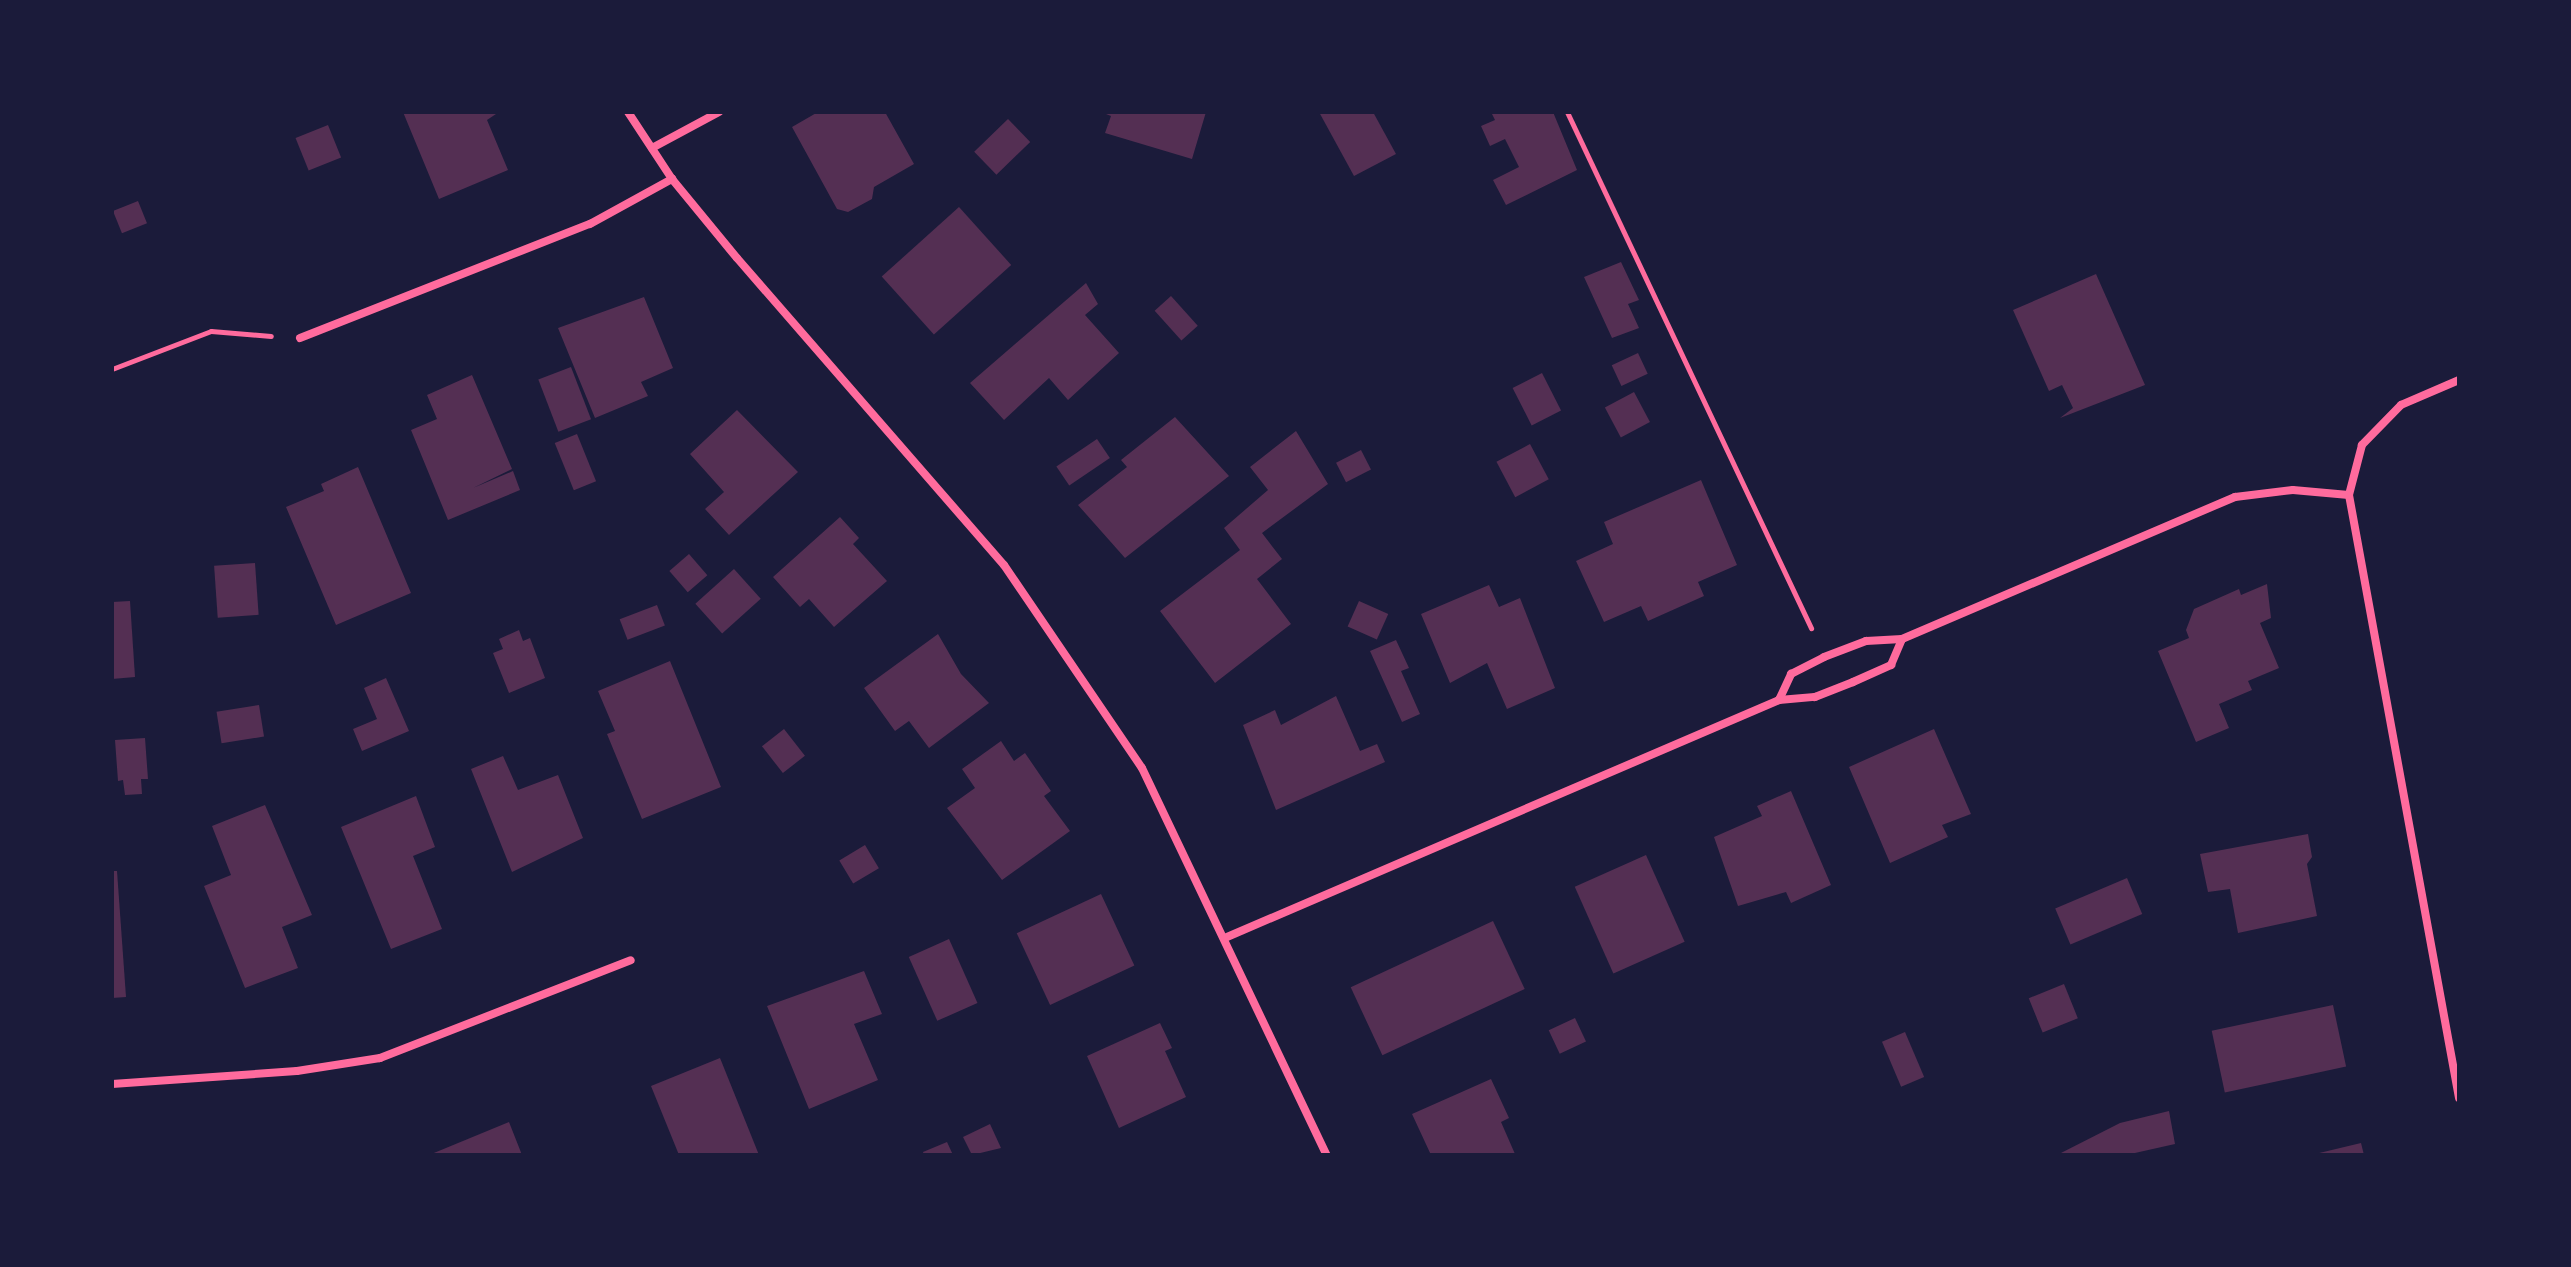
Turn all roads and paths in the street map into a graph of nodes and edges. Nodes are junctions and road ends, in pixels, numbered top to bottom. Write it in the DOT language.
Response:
graph roads {
  1 [pos="628,112"];
  2 [pos="719,112"];
  3 [pos="1567,112"];
  4 [pos="652,148"];
  5 [pos="672,179"];
  6 [pos="300,338"];
  7 [pos="112,369"];
  8 [pos="2459,380"];
  9 [pos="2349,495"];
  10 [pos="1902,639"];
  11 [pos="1824,657"];
  12 [pos="1779,700"];
  13 [pos="1227,937"];
  14 [pos="631,960"];
  15 [pos="112,1084"];
  16 [pos="2459,1098"];
  17 [pos="1327,1155"];
  1 -- 4 [label="street"];
  2 -- 4 [label="street"];
  3 -- 11 [label="path"];
  4 -- 5 [label="street"];
  5 -- 6 [label="street"];
  5 -- 13 [label="street"];
  6 -- 7 [label="path"];
  8 -- 9 [label="street"];
  9 -- 10 [label="street"];
  9 -- 16 [label="street"];
  10 -- 11 [label="street"];
  10 -- 12 [label="street"];
  11 -- 12 [label="street"];
  12 -- 13 [label="street"];
  13 -- 17 [label="street"];
  14 -- 15 [label="street"];
}
